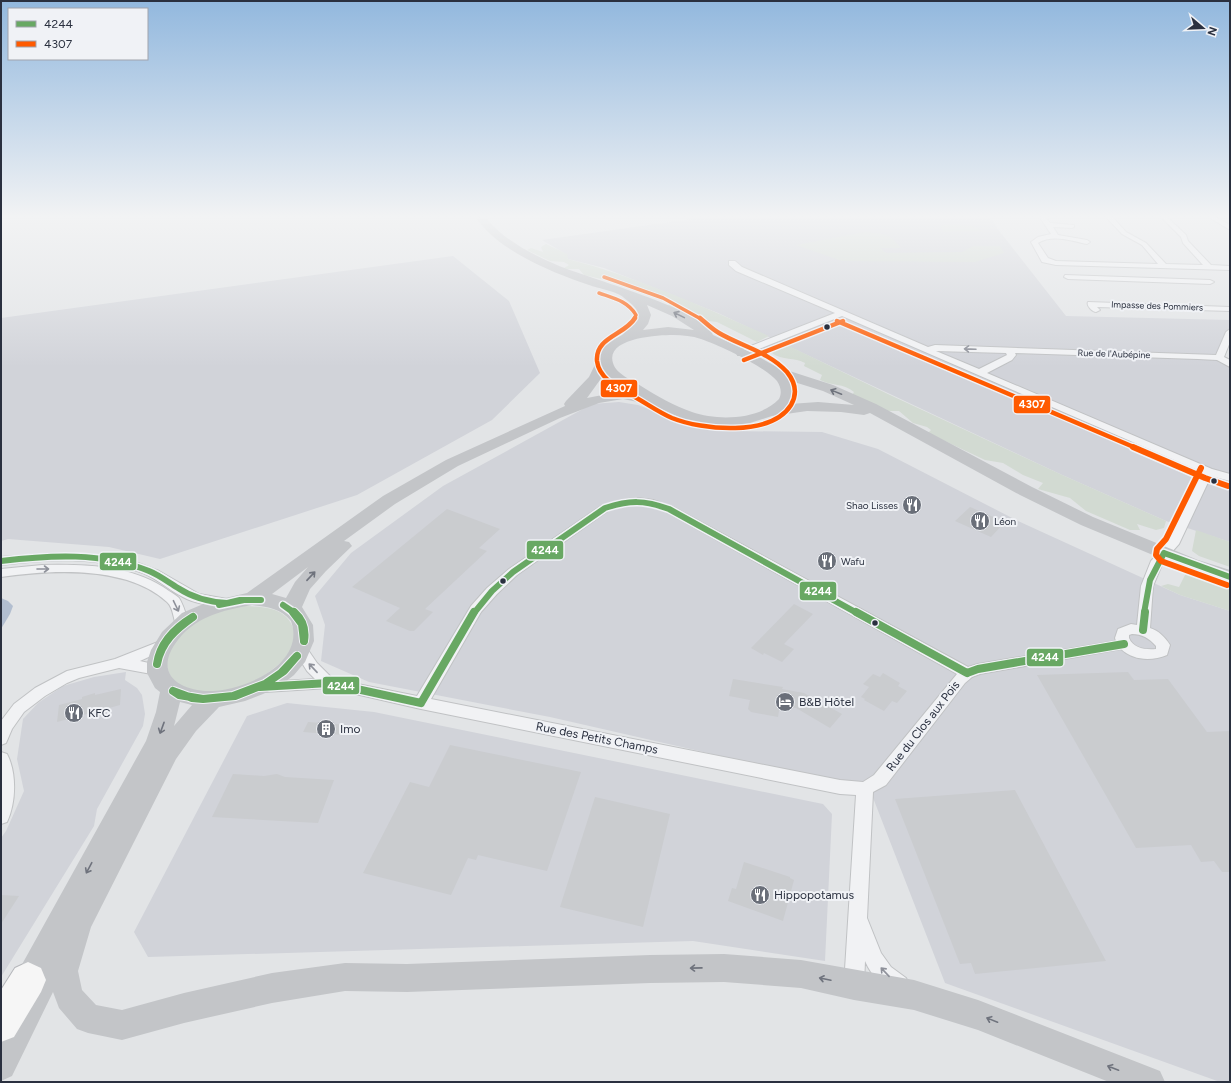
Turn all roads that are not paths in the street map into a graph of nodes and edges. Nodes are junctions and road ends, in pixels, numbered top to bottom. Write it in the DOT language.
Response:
graph roads {
  1 [pos="1116,266"];
  2 [pos="554,267"];
  3 [pos="736,267"];
  4 [pos="1142,267"];
  5 [pos="1165,267"];
  6 [pos="1210,268"];
  7 [pos="1230,268"];
  8 [pos="1068,277"];
  9 [pos="1130,279"];
  10 [pos="1210,282"];
  11 [pos="618,291"];
  12 [pos="1230,309"];
  13 [pos="1096,310"];
  14 [pos="840,314"];
  15 [pos="1230,332"];
  16 [pos="627,337"];
  17 [pos="710,338"];
  18 [pos="1009,350"];
  19 [pos="927,351"];
  20 [pos="741,353"];
  21 [pos="1219,358"];
  22 [pos="605,359"];
  23 [pos="1230,364"];
  24 [pos="772,370"];
  25 [pos="979,373"];
  26 [pos="657,401"];
  27 [pos="770,412"];
  28 [pos="555,415"];
  29 [pos="896,422"];
  30 [pos="476,454"];
  31 [pos="1208,471"];
  32 [pos="1230,478"];
  33 [pos="1164,553"];
  34 [pos="1,561"];
  35 [pos="1,573"];
  36 [pos="1230,577"];
  37 [pos="252,599"];
  38 [pos="227,603"];
  39 [pos="291,609"];
  40 [pos="182,624"];
  41 [pos="1143,630"];
  42 [pos="1124,644"];
  43 [pos="163,645"];
  44 [pos="301,650"];
  45 [pos="116,664"];
  46 [pos="156,670"];
  47 [pos="967,673"];
  48 [pos="329,683"];
  49 [pos="260,687"];
  50 [pos="171,690"];
  51 [pos="213,699"];
  52 [pos="421,703"];
  53 [pos="1,739"];
  54 [pos="1,758"];
  55 [pos="865,789"];
  56 [pos="1,817"];
  57 [pos="858,913"];
  58 [pos="78,924"];
  59 [pos="28,980"];
  60 [pos="854,985"];
  61 [pos="929,1000"];
  62 [pos="1,1024"];
  63 [pos="1,1042"];
  64 [pos="1,1065"];
  65 [pos="1149,1082"];
  1 -- 9 [label="street"];
  2 -- 11 [label="main road"];
  3 -- 14 [label="street"];
  4 -- 5 [label="street"];
  5 -- 6 [label="street"];
  6 -- 7 [label="street"];
  8 -- 9 [label="street"];
  9 -- 10 [label="street"];
  11 -- 16 [label="main road"];
  17 -- 11 [label="main road, one-way"];
  12 -- 13 [label="street, Impasse des Pommiers"];
  14 -- 19 [label="street"];
  14 -- 20 [label="street"];
  15 -- 21 [label="street"];
  16 -- 17 [label="main road"];
  16 -- 22 [label="main road"];
  17 -- 20 [label="main road"];
  18 -- 19 [label="street, Rue de l'Aubépine, one-way"];
  18 -- 21 [label="street, Rue de l'Aubépine"];
  18 -- 25 [label="street"];
  19 -- 25 [label="street"];
  20 -- 24 [label="main road"];
  21 -- 23 [label="street"];
  22 -- 26 [label="main road"];
  22 -- 28 [label="main road"];
  24 -- 27 [label="main road"];
  29 -- 24 [label="main road, one-way"];
  25 -- 31 [label="street"];
  26 -- 27 [label="main road"];
  26 -- 28 [label="main road"];
  27 -- 29 [label="main road"];
  28 -- 30 [label="main road"];
  29 -- 33 [label="main road"];
  30 -- 37 [label="main road"];
  39 -- 30 [label="main road, one-way"];
  31 -- 32 [label="street"];
  31 -- 33 [label="street"];
  33 -- 36 [label="main road"];
  33 -- 41 [label="street"];
  34 -- 38 [label="street"];
  35 -- 40 [label="street, one-way"];
  37 -- 38 [label="main road"];
  37 -- 39 [label="main road"];
  38 -- 40 [label="main road"];
  39 -- 44 [label="main road"];
  40 -- 43 [label="main road"];
  41 -- 42 [label="street"];
  41 -- 42 [label="street"];
  42 -- 47 [label="street, Rue du Clos aux Pois"];
  43 -- 45 [label="street"];
  43 -- 46 [label="main road"];
  48 -- 44 [label="street, one-way"];
  44 -- 49 [label="main road"];
  45 -- 46 [label="street"];
  45 -- 53 [label="street"];
  46 -- 50 [label="main road"];
  47 -- 52 [label="street"];
  47 -- 55 [label="street, Rue du Clos aux Pois"];
  48 -- 49 [label="street, Rue des Petits Champs"];
  48 -- 52 [label="street, Rue des Petits Champs"];
  49 -- 51 [label="main road"];
  50 -- 51 [label="main road"];
  50 -- 59 [label="main road, one-way"];
  51 -- 58 [label="main road"];
  52 -- 55 [label="street, Rue des Petits Champs"];
  54 -- 56 [label="street"];
  55 -- 57 [label="street"];
  57 -- 60 [label="street"];
  61 -- 57 [label="street, one-way"];
  60 -- 58 [label="main road, one-way"];
  58 -- 64 [label="main road"];
  59 -- 62 [label="highway"];
  59 -- 63 [label="main road"];
  60 -- 61 [label="main road"];
  65 -- 61 [label="main road, one-way"];
}
